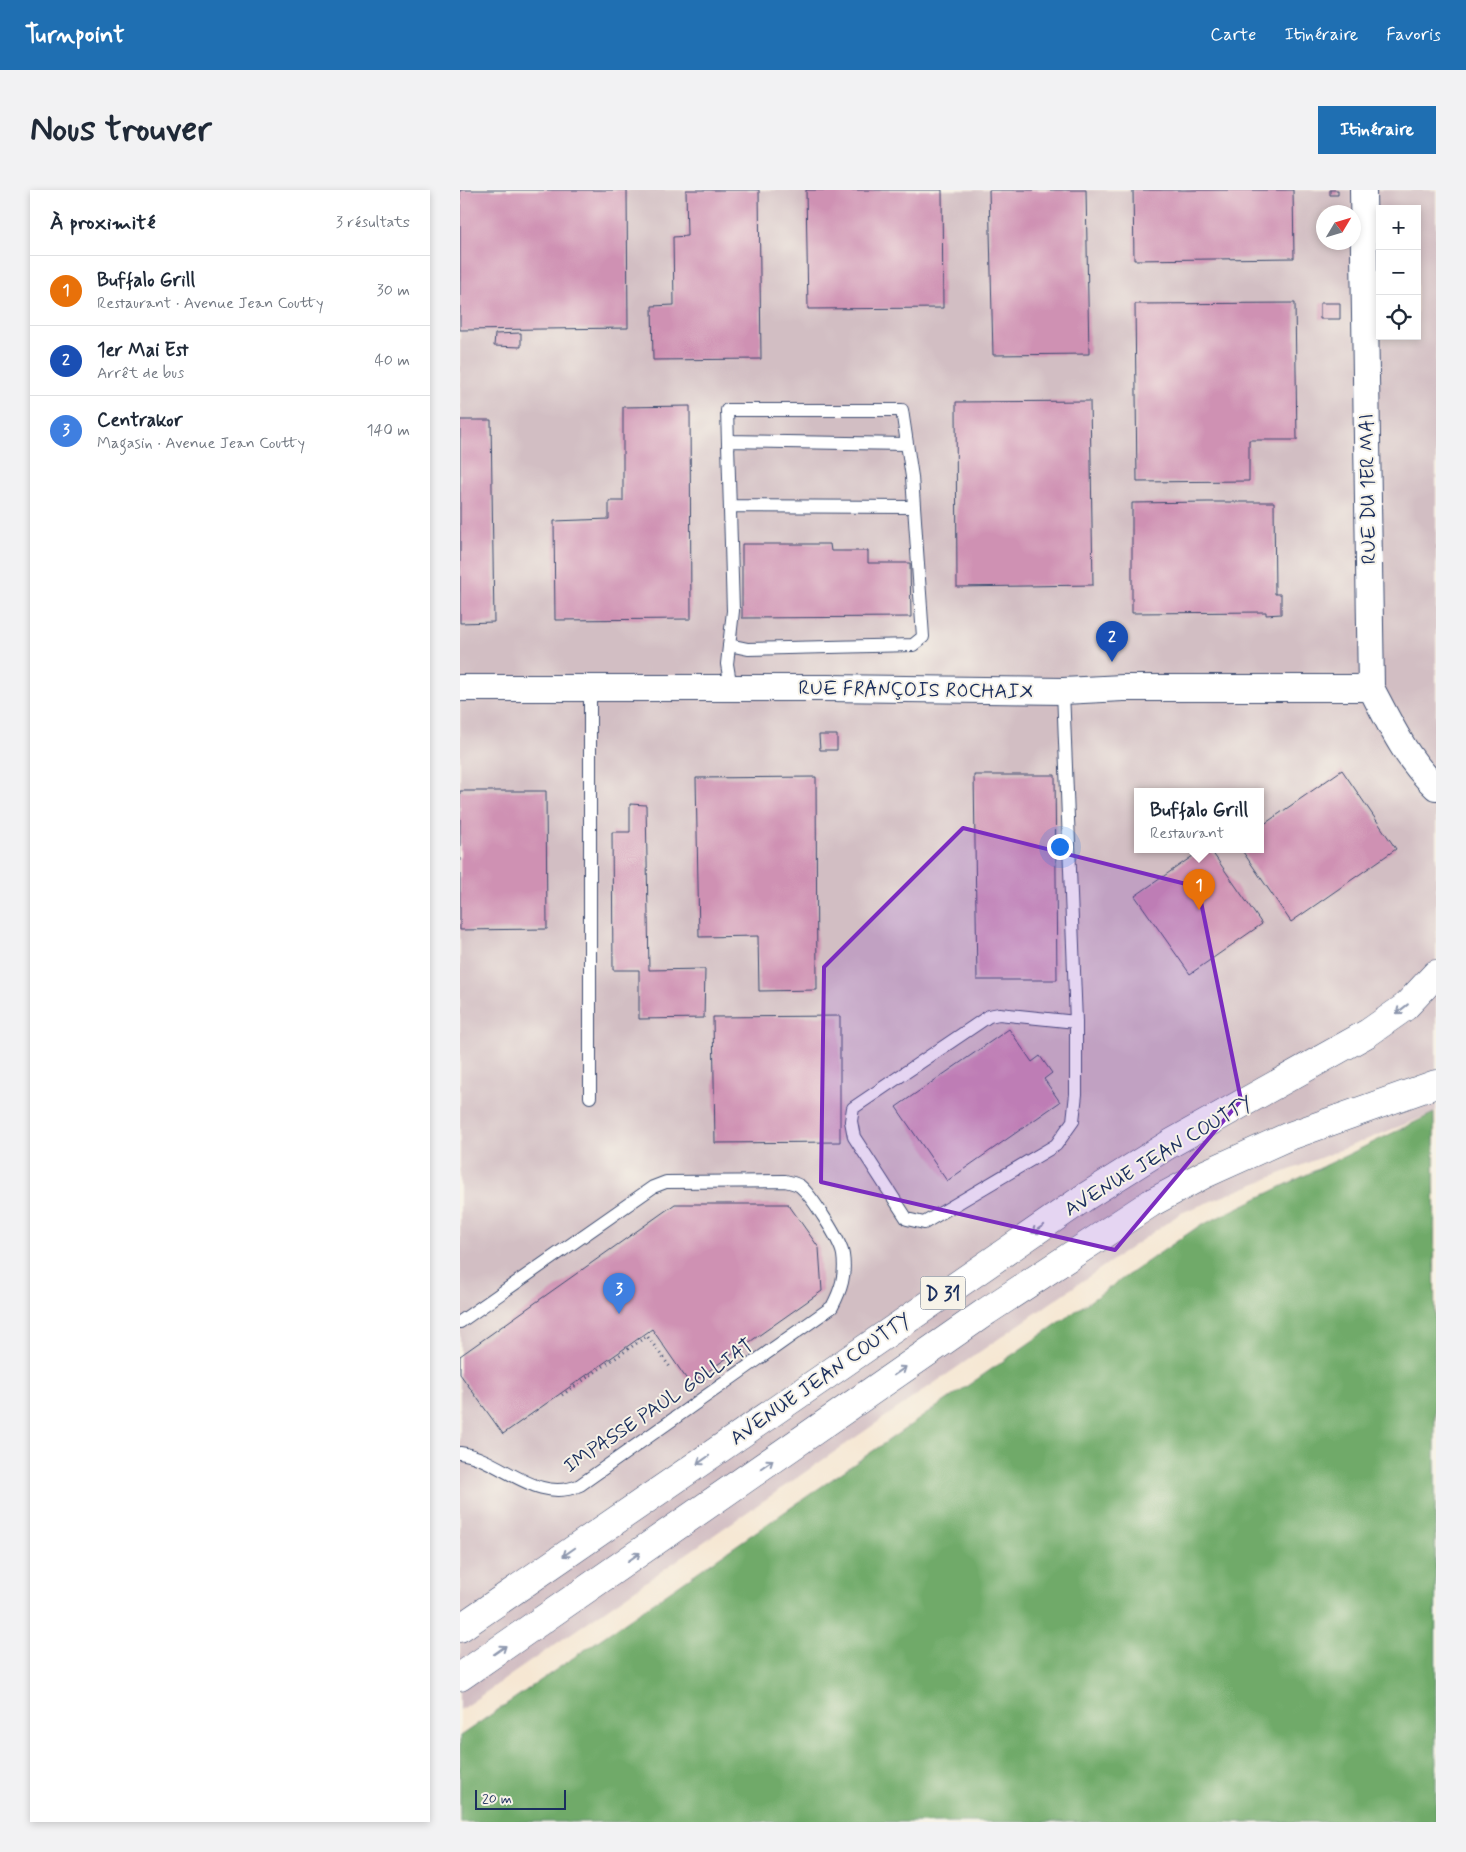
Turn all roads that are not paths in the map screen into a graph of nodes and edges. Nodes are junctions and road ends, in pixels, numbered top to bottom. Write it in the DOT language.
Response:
graph roads {
  1 [pos="1363,190"];
  2 [pos="728,441"];
  3 [pos="907,444"];
  4 [pos="730,506"];
  5 [pos="914,507"];
  6 [pos="729,645"];
  7 [pos="460,688"];
  8 [pos="731,688"];
  9 [pos="1371,688"];
  10 [pos="590,690"];
  11 [pos="1063,691"];
  12 [pos="1429,781"];
  13 [pos="1436,806"];
  14 [pos="1436,974"];
  15 [pos="1076,1022"];
  16 [pos="1436,1084"];
  17 [pos="590,1097"];
  18 [pos="460,1322"];
  19 [pos="460,1453"];
  20 [pos="460,1628"];
  21 [pos="460,1678"];
  1 -- 9 [label="street, RUE DU 1ER MAI"];
  2 -- 3 [label="lane"];
  2 -- 3 [label="lane"];
  2 -- 4 [label="lane"];
  3 -- 5 [label="lane"];
  4 -- 5 [label="lane"];
  4 -- 6 [label="lane"];
  5 -- 6 [label="lane"];
  6 -- 8 [label="lane"];
  7 -- 10 [label="street, RUE FRANÇOIS ROCHAIX"];
  8 -- 10 [label="street, RUE FRANÇOIS ROCHAIX"];
  8 -- 11 [label="street, RUE FRANÇOIS ROCHAIX"];
  9 -- 11 [label="street, RUE FRANÇOIS ROCHAIX"];
  9 -- 12 [label="street, RUE DU 1ER MAI"];
  10 -- 17 [label="lane"];
  11 -- 15 [label="lane"];
  12 -- 13 [label="street, RUE DU 1ER MAI"];
  14 -- 20 [label="main road, AVENUE JEAN COUTTY / D 31, one-way"];
  15 -- 15 [label="lane"];
  21 -- 16 [label="main road, AVENUE JEAN COUTTY / D 31, one-way"];
  18 -- 19 [label="lane, IMPASSE PAUL GOLLIAT"];
}
